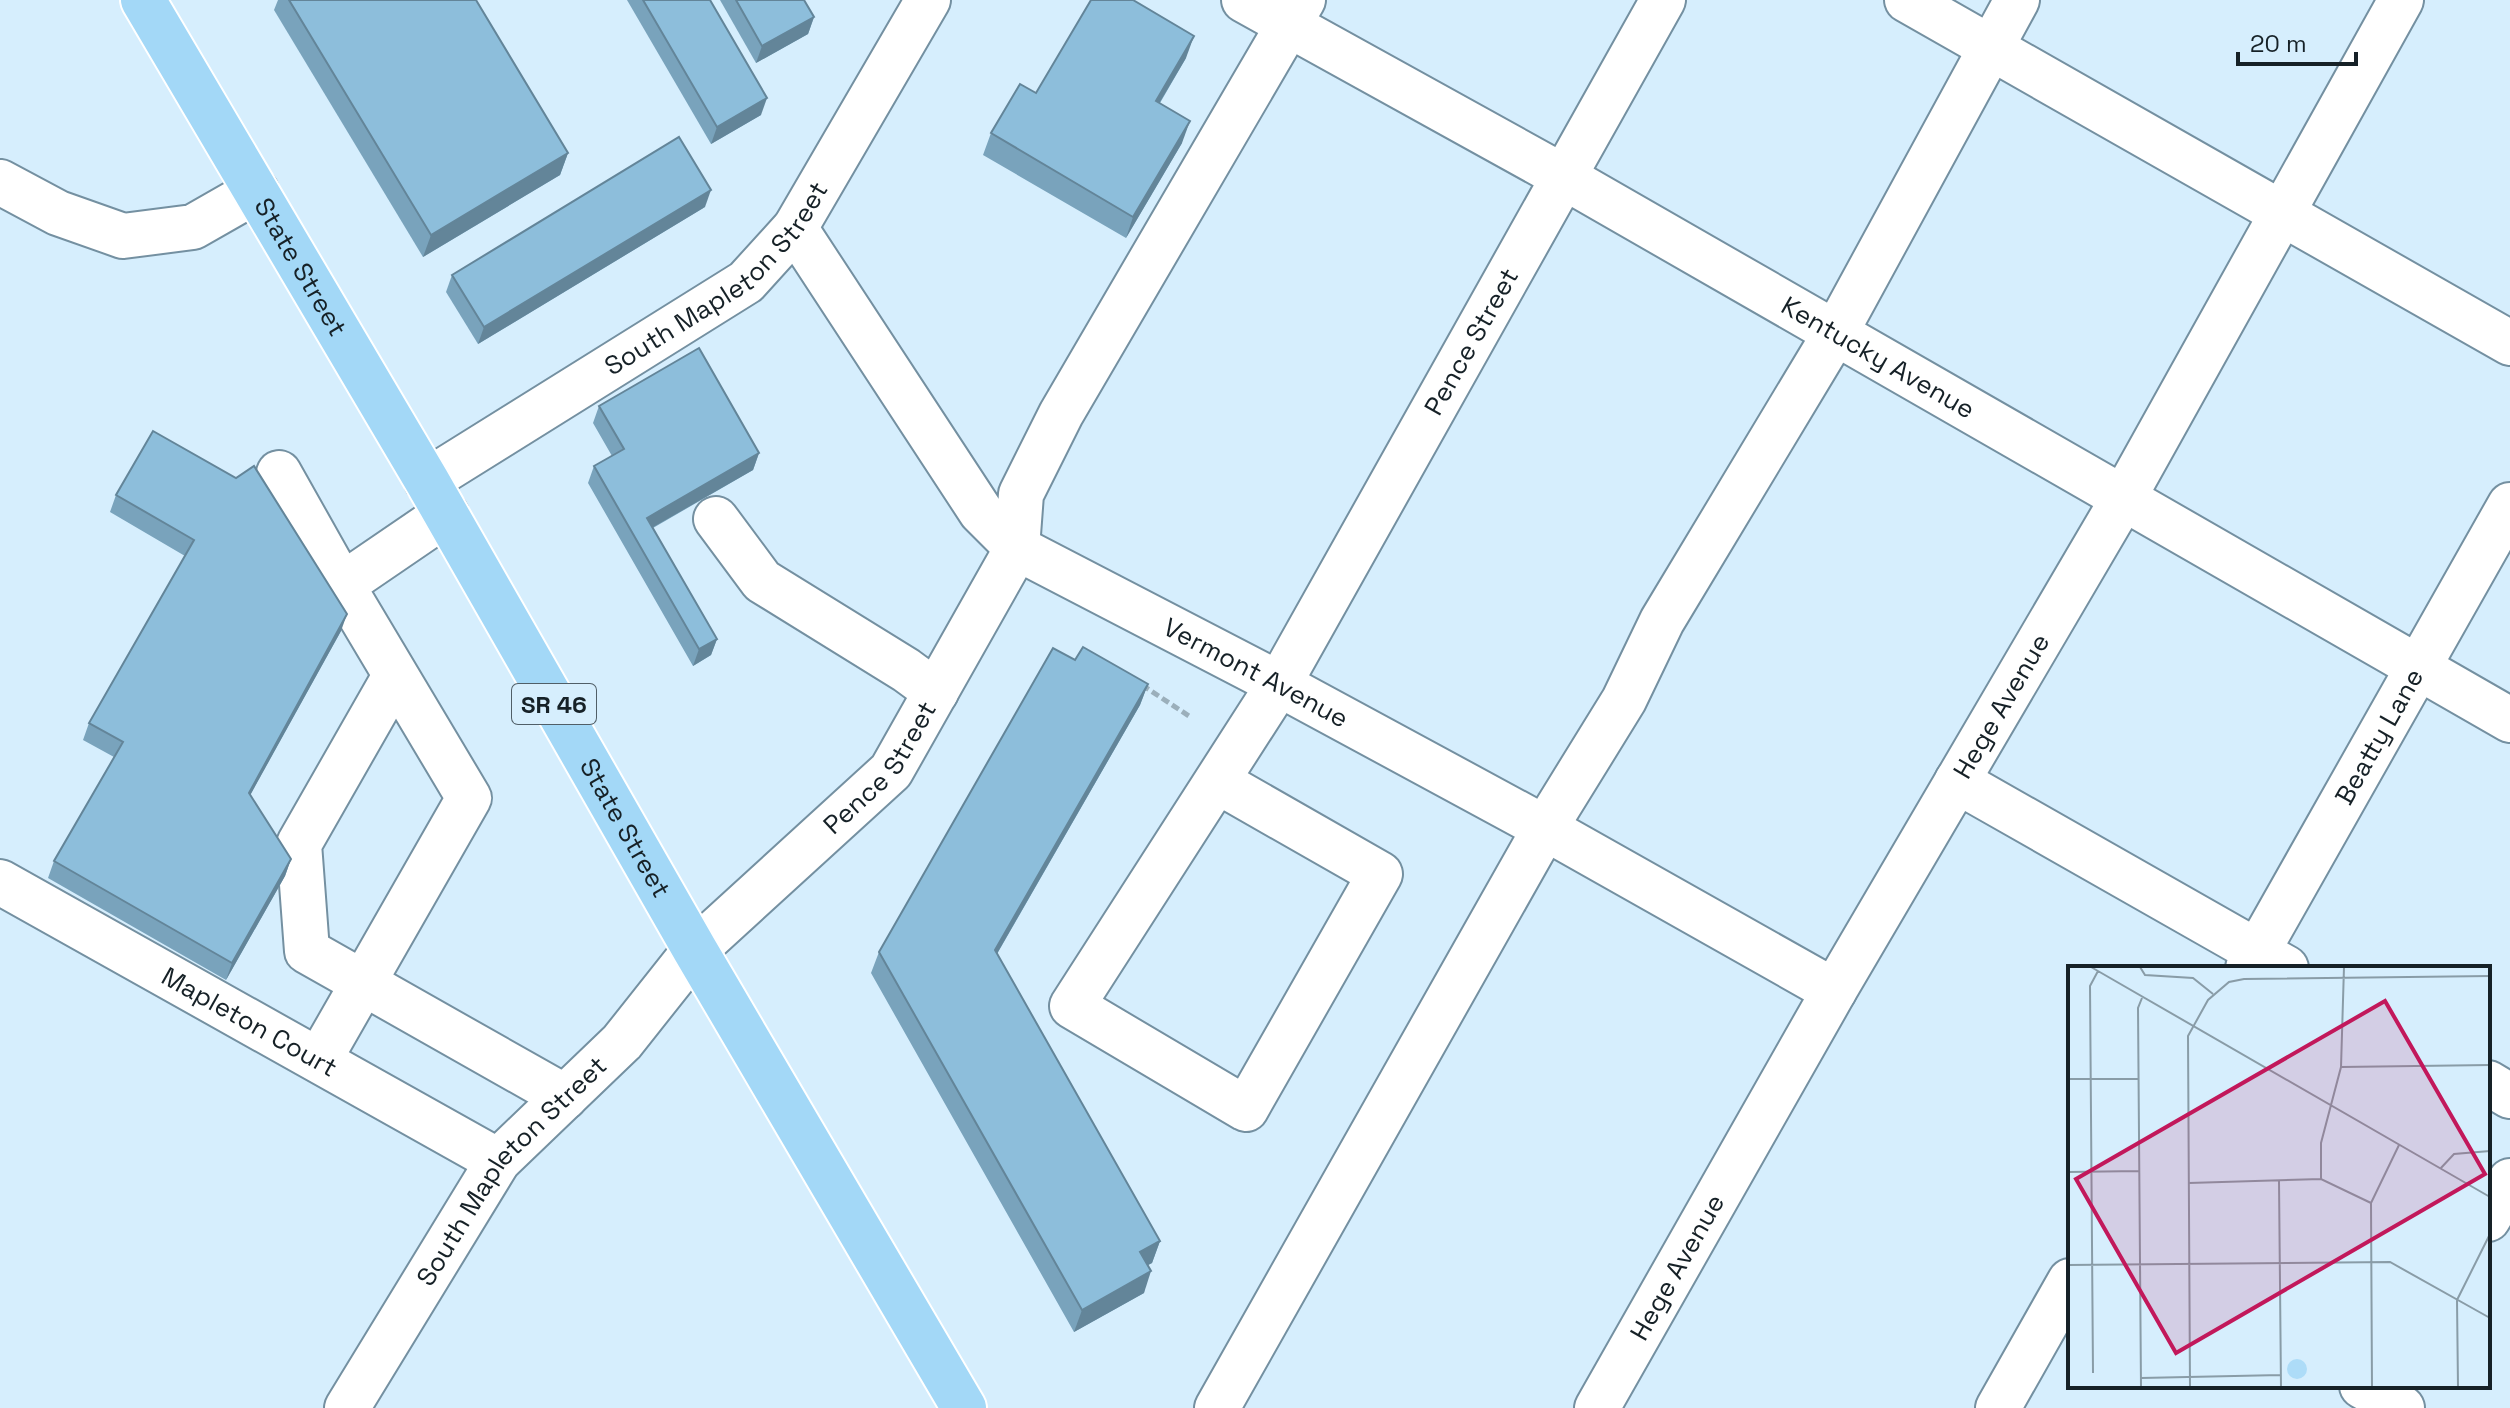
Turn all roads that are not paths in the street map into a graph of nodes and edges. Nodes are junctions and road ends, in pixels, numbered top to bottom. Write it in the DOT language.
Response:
graph roads {
  1 [pos="143,0"];
  2 [pos="928,0"];
  3 [pos="1244,0"];
  4 [pos="1663,0"];
  5 [pos="1907,0"];
  6 [pos="2017,0"];
  7 [pos="2401,0"];
  8 [pos="1296,12"];
  9 [pos="1990,47"];
  10 [pos="1564,177"];
  11 [pos="0,182"];
  12 [pos="256,191"];
  13 [pos="2282,213"];
  14 [pos="795,228"];
  15 [pos="1836,332"];
  16 [pos="2510,343"];
  17 [pos="279,473"];
  18 [pos="436,497"];
  19 [pos="2124,497"];
  20 [pos="2510,505"];
  21 [pos="716,519"];
  22 [pos="1017,548"];
  23 [pos="342,585"];
  24 [pos="2418,669"];
  25 [pos="395,676"];
  26 [pos="1279,684"];
  27 [pos="936,692"];
  28 [pos="2510,720"];
  29 [pos="1217,781"];
  30 [pos="1957,781"];
  31 [pos="1545,828"];
  32 [pos="0,882"];
  33 [pos="695,950"];
  34 [pos="2264,963"];
  35 [pos="363,983"];
  36 [pos="1834,991"];
  37 [pos="319,1060"];
  38 [pos="2490,1084"];
  39 [pos="2510,1096"];
  40 [pos="565,1097"];
  41 [pos="498,1161"];
  42 [pos="2510,1181"];
  43 [pos="2490,1216"];
  44 [pos="2068,1285"];
  45 [pos="347,1408"];
  46 [pos="964,1408"];
  47 [pos="1217,1408"];
  48 [pos="1597,1408"];
  49 [pos="1998,1408"];
  1 -- 12 [label="highway, State Street / SR 46"];
  2 -- 14 [label="street, South Mapleton Street"];
  3 -- 8 [label="street, Kentucky Avenue"];
  4 -- 10 [label="street, Pence Street"];
  5 -- 9 [label="street"];
  6 -- 9 [label="street"];
  7 -- 13 [label="street, Hege Avenue"];
  8 -- 10 [label="street, Kentucky Avenue"];
  8 -- 22 [label="street"];
  9 -- 13 [label="street"];
  9 -- 15 [label="street"];
  10 -- 15 [label="street, Kentucky Avenue"];
  10 -- 26 [label="street, Pence Street"];
  11 -- 12 [label="street"];
  12 -- 18 [label="highway, State Street / SR 46"];
  13 -- 16 [label="street"];
  13 -- 19 [label="street, Hege Avenue"];
  14 -- 18 [label="street, South Mapleton Street"];
  14 -- 22 [label="street, Vermont Avenue"];
  15 -- 19 [label="street, Kentucky Avenue"];
  15 -- 31 [label="street"];
  17 -- 23 [label="street"];
  18 -- 23 [label="street, South Mapleton Street"];
  18 -- 33 [label="highway, State Street / SR 46"];
  19 -- 24 [label="street, Kentucky Avenue"];
  19 -- 30 [label="street, Hege Avenue"];
  20 -- 24 [label="street, Beatty Lane"];
  21 -- 27 [label="street"];
  22 -- 26 [label="street, Vermont Avenue"];
  22 -- 27 [label="street, Pence Street"];
  23 -- 25 [label="street"];
  24 -- 28 [label="street, Kentucky Avenue"];
  24 -- 34 [label="street, Beatty Lane"];
  25 -- 35 [label="street"];
  25 -- 35 [label="street"];
  26 -- 29 [label="street, Pence Street"];
  26 -- 31 [label="street, Vermont Avenue"];
  27 -- 33 [label="street, Pence Street"];
  29 -- 29 [label="street, Pence Street"];
  30 -- 34 [label="street"];
  30 -- 36 [label="street, Hege Avenue"];
  31 -- 36 [label="street, Vermont Avenue"];
  31 -- 47 [label="street"];
  32 -- 37 [label="street, Mapleton Court"];
  33 -- 40 [label="street, South Mapleton Street"];
  33 -- 46 [label="highway, State Street / SR 46"];
  35 -- 37 [label="street"];
  35 -- 40 [label="street"];
  36 -- 48 [label="street, Hege Avenue"];
  37 -- 41 [label="street, Mapleton Court"];
  38 -- 39 [label="street"];
  40 -- 41 [label="street, South Mapleton Street"];
  41 -- 45 [label="street, South Mapleton Street"];
  42 -- 43 [label="street"];
  44 -- 49 [label="street"];
}
